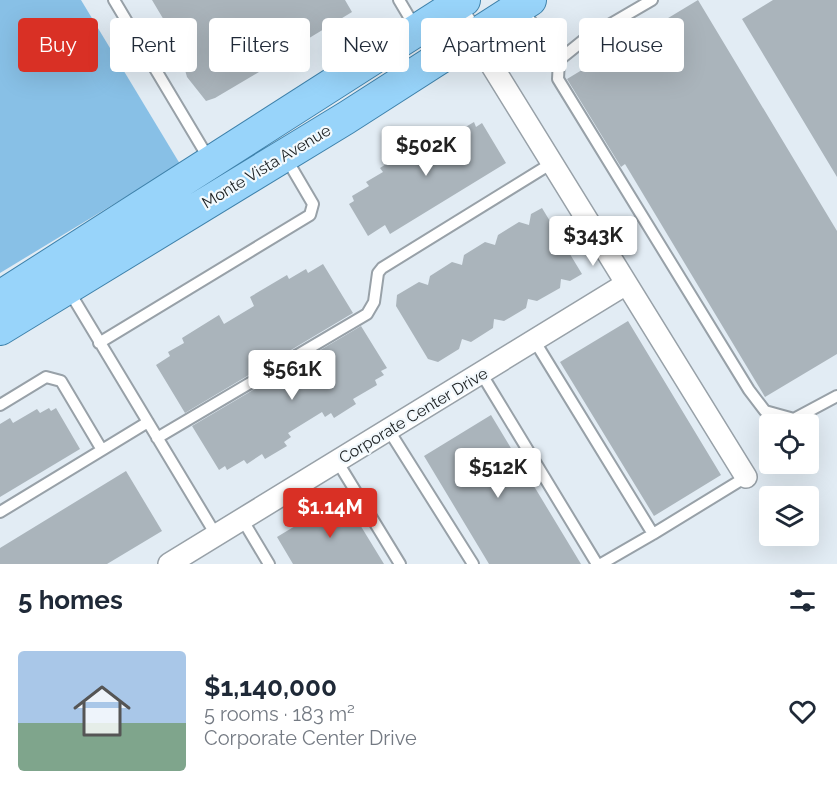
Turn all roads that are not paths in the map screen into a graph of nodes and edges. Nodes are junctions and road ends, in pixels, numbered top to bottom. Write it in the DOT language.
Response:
graph roads {
  1 [pos="114,0"];
  2 [pos="399,0"];
  3 [pos="652,0"];
  4 [pos="457,2"];
  5 [pos="525,3"];
  6 [pos="465,18"];
  7 [pos="502,18"];
  8 [pos="534,18"];
  9 [pos="417,30"];
  10 [pos="567,54"];
  11 [pos="421,69"];
  12 [pos="496,72"];
  13 [pos="558,72"];
  14 [pos="284,155"];
  15 [pos="211,162"];
  16 [pos="552,163"];
  17 [pos="60,276"];
  18 [pos="626,284"];
  19 [pos="0,297"];
  20 [pos="0,329"];
  21 [pos="534,340"];
  22 [pos="99,343"];
  23 [pos="481,373"];
  24 [pos="837,396"];
  25 [pos="0,405"];
  26 [pos="148,422"];
  27 [pos="388,429"];
  28 [pos="157,438"];
  29 [pos="102,450"];
  30 [pos="337,461"];
  31 [pos="746,477"];
  32 [pos="0,512"];
  33 [pos="242,519"];
  34 [pos="653,534"];
  35 [pos="216,535"];
  36 [pos="172,563"];
  37 [pos="269,564"];
  38 [pos="400,564"];
  39 [pos="473,564"];
  40 [pos="599,564"];
  1 -- 15 [label="lane"];
  2 -- 9 [label="lane"];
  3 -- 10 [label="lane"];
  4 -- 6 [label="street"];
  4 -- 9 [label="main road, Monte Vista Avenue"];
  5 -- 7 [label="main road, Monte Vista Avenue"];
  5 -- 8 [label="lane"];
  9 -- 15 [label="main road, Monte Vista Avenue"];
  11 -- 14 [label="main road, Monte Vista Avenue"];
  12 -- 16 [label="street"];
  13 -- 24 [label="lane"];
  14 -- 17 [label="main road, Monte Vista Avenue"];
  14 -- 22 [label="lane"];
  15 -- 17 [label="main road, Monte Vista Avenue"];
  16 -- 18 [label="street"];
  16 -- 28 [label="lane"];
  17 -- 19 [label="main road, Monte Vista Avenue"];
  17 -- 20 [label="main road, Monte Vista Avenue"];
  17 -- 22 [label="lane"];
  18 -- 21 [label="street, Corporate Center Drive"];
  18 -- 31 [label="street"];
  21 -- 23 [label="street, Corporate Center Drive"];
  21 -- 34 [label="lane"];
  22 -- 26 [label="lane"];
  23 -- 27 [label="street, Corporate Center Drive"];
  23 -- 40 [label="lane"];
  25 -- 29 [label="lane"];
  26 -- 28 [label="lane"];
  26 -- 29 [label="lane"];
  27 -- 30 [label="street, Corporate Center Drive"];
  27 -- 39 [label="lane"];
  28 -- 35 [label="lane"];
  29 -- 32 [label="lane"];
  30 -- 33 [label="street, Corporate Center Drive"];
  30 -- 38 [label="lane"];
  31 -- 34 [label="lane"];
  33 -- 35 [label="street, Corporate Center Drive"];
  33 -- 37 [label="lane"];
  34 -- 40 [label="lane"];
  35 -- 36 [label="street, Corporate Center Drive"];
}
